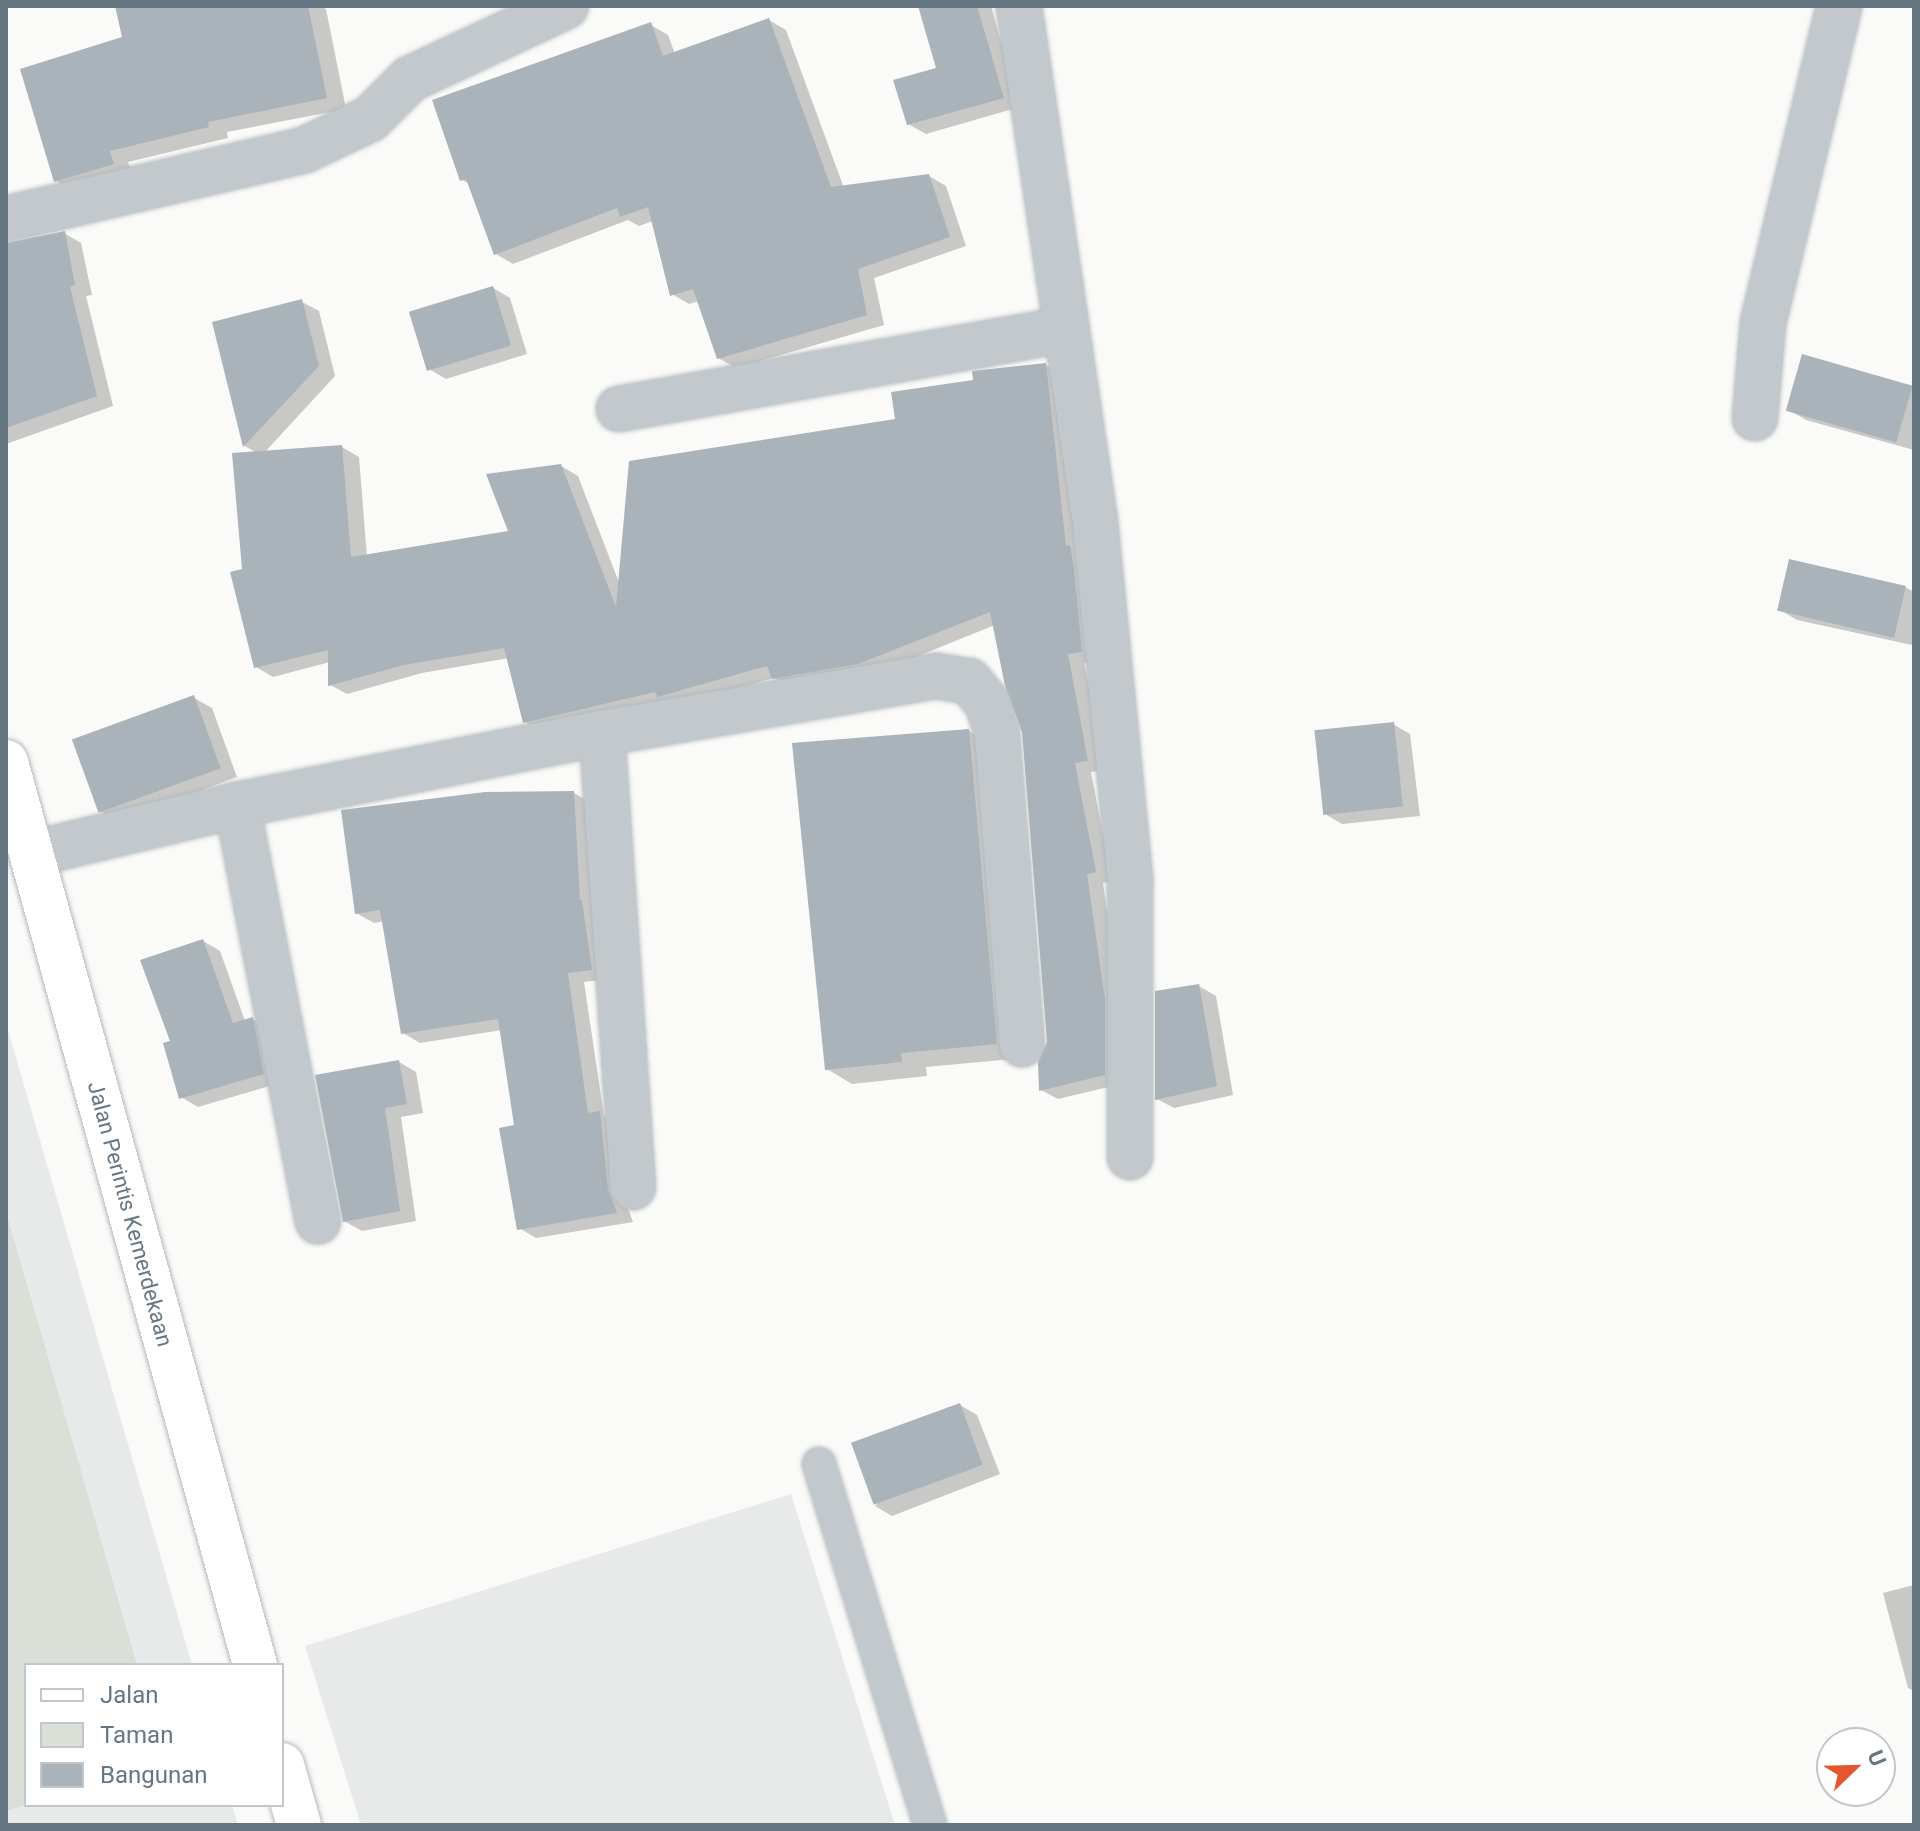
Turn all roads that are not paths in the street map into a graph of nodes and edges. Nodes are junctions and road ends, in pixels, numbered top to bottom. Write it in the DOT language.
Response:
graph roads {
  1 [pos="566,6"];
  2 [pos="1019,6"];
  3 [pos="1839,6"];
  4 [pos="6,219"];
  5 [pos="1066,329"];
  6 [pos="619,409"];
  7 [pos="1755,418"];
  8 [pos="602,733"];
  9 [pos="6,762"];
  10 [pos="237,805"];
  11 [pos="31,854"];
  12 [pos="1022,1044"];
  13 [pos="1130,1157"];
  14 [pos="633,1187"];
  15 [pos="318,1221"];
  16 [pos="819,1464"];
  17 [pos="254,1663"];
  18 [pos="284,1772"];
  19 [pos="299,1825"];
  20 [pos="930,1825"];
  1 -- 4 [label="street"];
  2 -- 5 [label="street"];
  3 -- 7 [label="street"];
  5 -- 6 [label="street"];
  5 -- 13 [label="street"];
  8 -- 10 [label="street"];
  8 -- 12 [label="street"];
  8 -- 14 [label="street"];
  9 -- 11 [label="street, Jalan Perintis Kemerdekaan"];
  10 -- 11 [label="street"];
  10 -- 15 [label="street"];
  11 -- 17 [label="street, Jalan Perintis Kemerdekaan"];
  16 -- 20 [label="lane"];
  18 -- 19 [label="street"];
}
